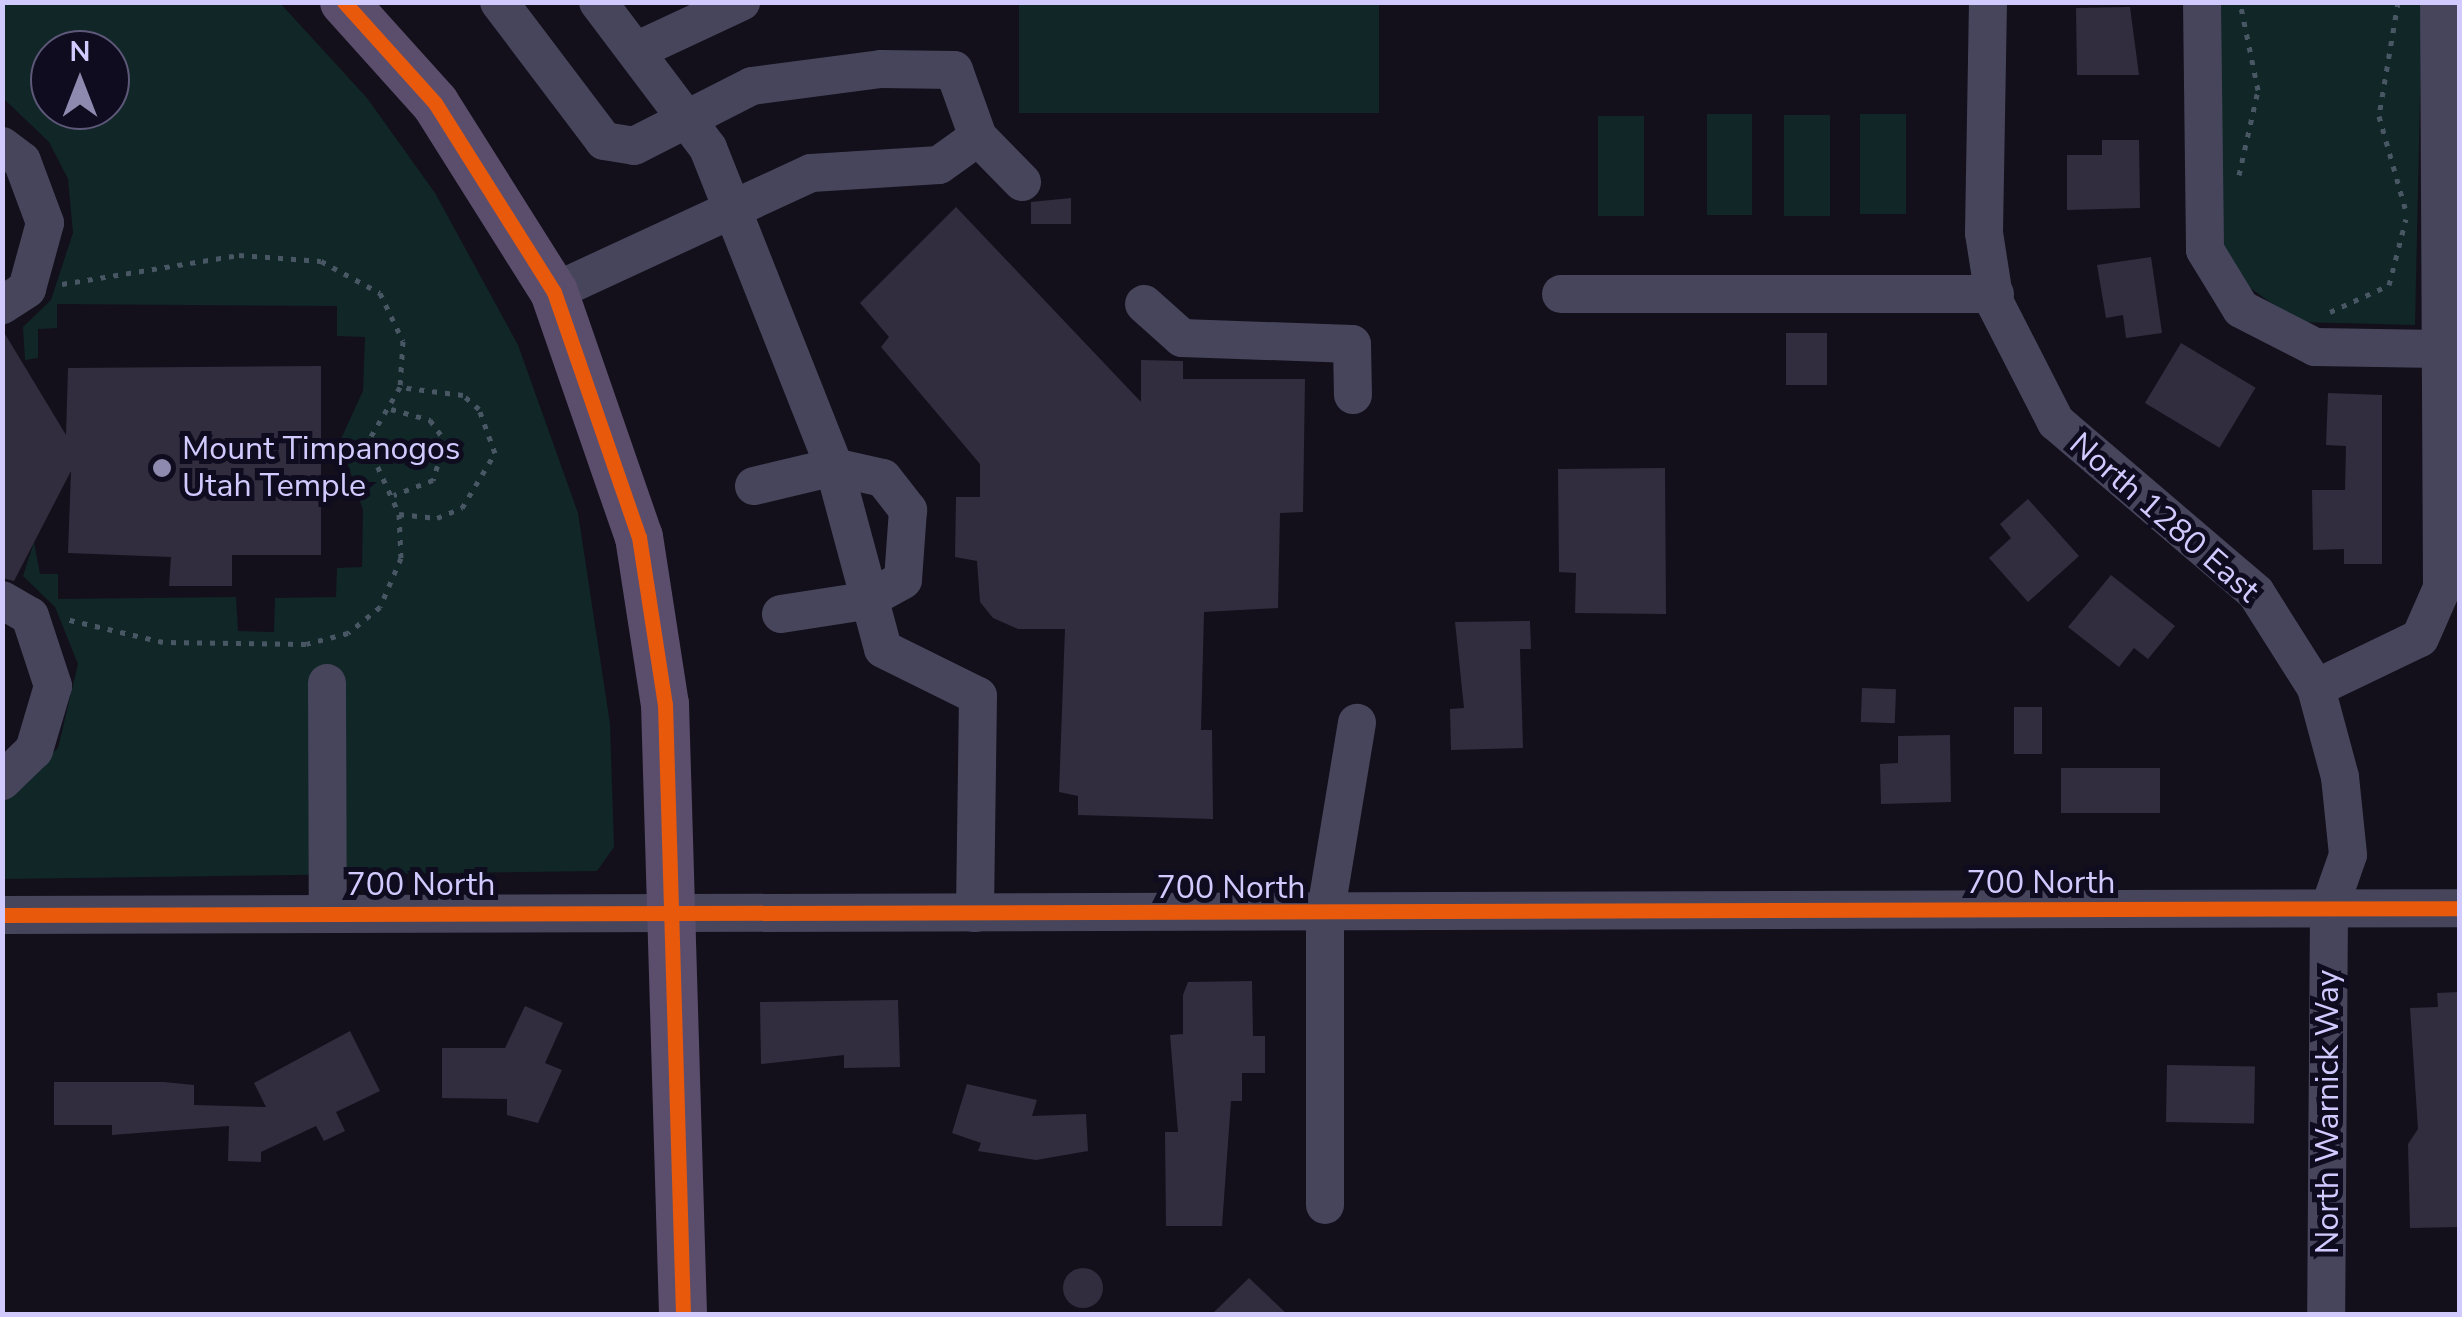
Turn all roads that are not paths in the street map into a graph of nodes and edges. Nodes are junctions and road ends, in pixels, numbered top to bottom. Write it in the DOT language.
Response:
graph roads {
  1 [pos="344,2"];
  2 [pos="499,2"];
  3 [pos="598,2"];
  4 [pos="741,2"];
  5 [pos="1988,2"];
  6 [pos="2202,2"];
  7 [pos="2439,2"];
  8 [pos="638,50"];
  9 [pos="686,115"];
  10 [pos="978,137"];
  11 [pos="2,146"];
  12 [pos="1022,182"];
  13 [pos="733,205"];
  14 [pos="554,292"];
  15 [pos="1560,294"];
  16 [pos="1995,299"];
  17 [pos="1144,304"];
  18 [pos="2,305"];
  19 [pos="2440,349"];
  20 [pos="1353,394"];
  21 [pos="834,466"];
  22 [pos="754,486"];
  23 [pos="2,600"];
  24 [pos="865,601"];
  25 [pos="781,614"];
  26 [pos="327,683"];
  27 [pos="2316,688"];
  28 [pos="1357,722"];
  29 [pos="2,782"];
  30 [pos="2460,908"];
  31 [pos="2330,909"];
  32 [pos="672,911"];
  33 [pos="328,913"];
  34 [pos="974,913"];
  35 [pos="2,915"];
  36 [pos="1325,916"];
  37 [pos="1325,1206"];
  38 [pos="682,1314"];
  39 [pos="2326,1314"];
  1 -- 14 [label="main road"];
  2 -- 9 [label="street"];
  3 -- 8 [label="street"];
  4 -- 8 [label="street"];
  5 -- 16 [label="street, North 1280 East"];
  6 -- 19 [label="street"];
  7 -- 19 [label="street"];
  8 -- 9 [label="street"];
  9 -- 10 [label="street"];
  9 -- 13 [label="street"];
  10 -- 12 [label="street"];
  10 -- 13 [label="street"];
  11 -- 18 [label="street"];
  13 -- 14 [label="street"];
  13 -- 21 [label="street"];
  14 -- 32 [label="main road"];
  15 -- 16 [label="street"];
  16 -- 27 [label="street, North 1280 East"];
  17 -- 20 [label="street"];
  19 -- 27 [label="street"];
  21 -- 22 [label="street"];
  21 -- 24 [label="street"];
  21 -- 24 [label="street"];
  23 -- 29 [label="street"];
  24 -- 25 [label="street"];
  24 -- 34 [label="street"];
  26 -- 33 [label="street"];
  27 -- 31 [label="street, North 1280 East"];
  28 -- 36 [label="street"];
  30 -- 31 [label="street, 700 North"];
  31 -- 36 [label="street, 700 North"];
  31 -- 39 [label="street, North Warnick Way"];
  32 -- 33 [label="street, 700 North"];
  32 -- 34 [label="street, 700 North"];
  32 -- 38 [label="main road"];
  33 -- 35 [label="street, 700 North"];
  34 -- 36 [label="street, 700 North"];
  36 -- 37 [label="street"];
}
